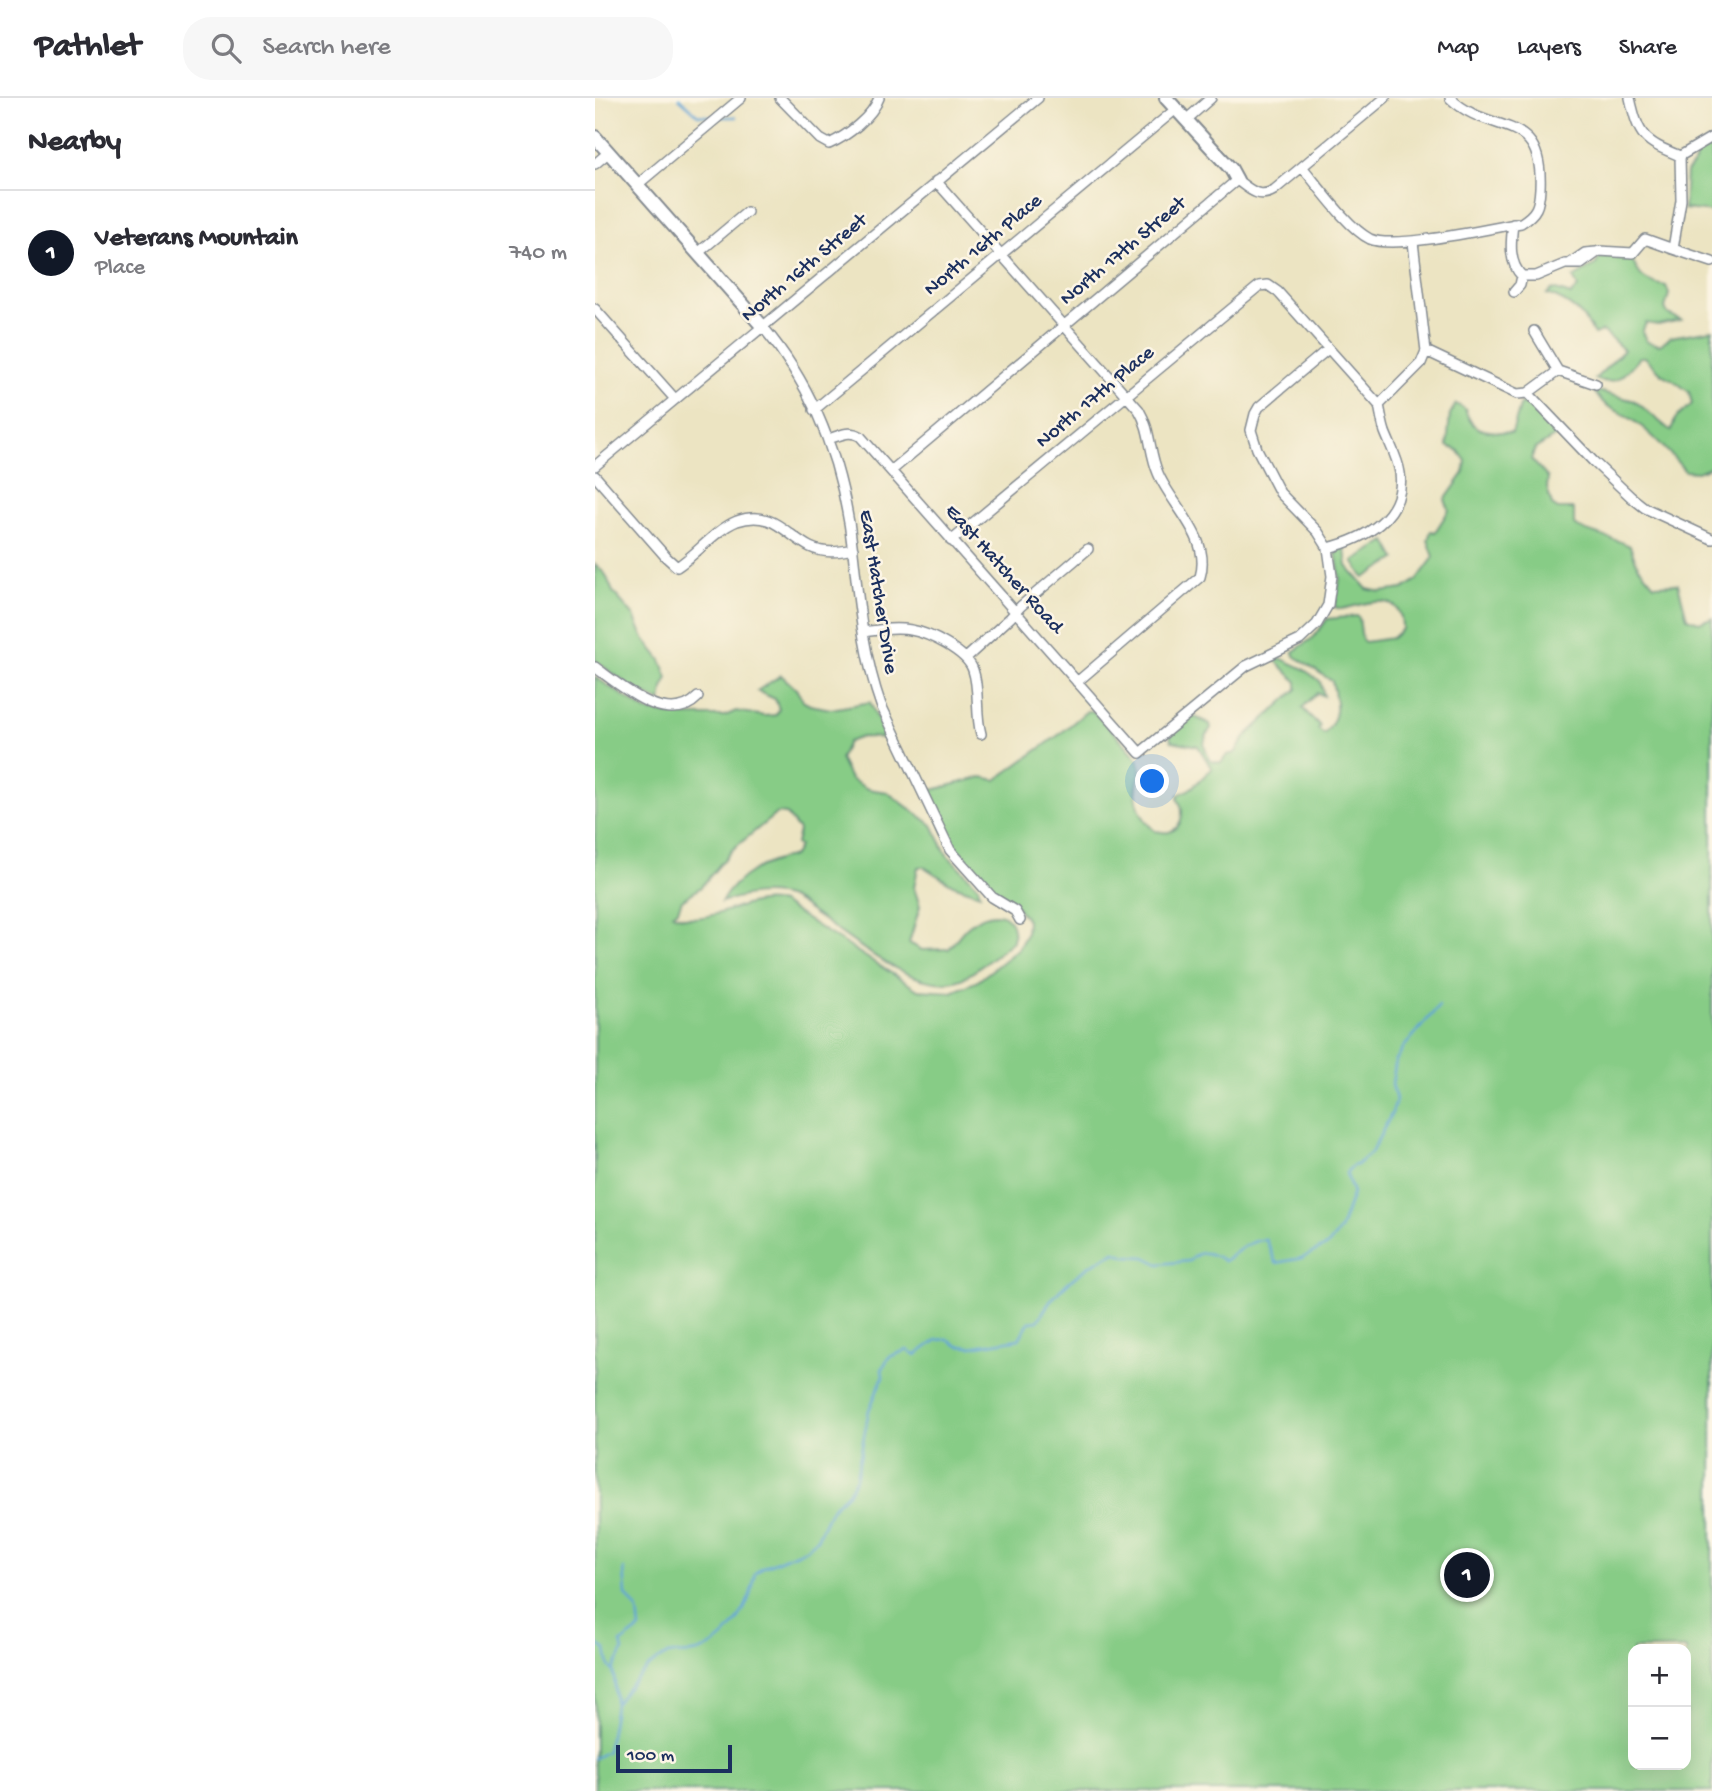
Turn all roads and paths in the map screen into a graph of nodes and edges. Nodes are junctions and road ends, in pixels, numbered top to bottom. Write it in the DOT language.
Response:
graph roads {
  1 [pos="741,98"];
  2 [pos="780,98"];
  3 [pos="879,98"];
  4 [pos="1038,98"];
  5 [pos="1166,98"];
  6 [pos="1211,98"];
  7 [pos="1385,98"];
  8 [pos="1450,98"];
  9 [pos="1630,98"];
  10 [pos="1176,108"];
  11 [pos="1187,120"];
  12 [pos="595,137"];
  13 [pos="1712,137"];
  14 [pos="609,152"];
  15 [pos="1680,156"];
  16 [pos="595,164"];
  17 [pos="1303,168"];
  18 [pos="1237,180"];
  19 [pos="936,181"];
  20 [pos="637,185"];
  21 [pos="747,212"];
  22 [pos="1513,224"];
  23 [pos="1413,242"];
  24 [pos="1673,249"];
  25 [pos="698,253"];
  26 [pos="1002,254"];
  27 [pos="1712,262"];
  28 [pos="1522,276"];
  29 [pos="1514,292"];
  30 [pos="595,309"];
  31 [pos="1065,324"];
  32 [pos="763,327"];
  33 [pos="1534,331"];
  34 [pos="1328,349"];
  35 [pos="1426,351"];
  36 [pos="1558,371"];
  37 [pos="1596,384"];
  38 [pos="1528,393"];
  39 [pos="1127,395"];
  40 [pos="675,399"];
  41 [pos="1379,405"];
  42 [pos="814,410"];
  43 [pos="829,439"];
  44 [pos="595,466"];
  45 [pos="891,471"];
  46 [pos="595,476"];
  47 [pos="1712,539"];
  48 [pos="951,541"];
  49 [pos="1328,548"];
  50 [pos="1088,549"];
  51 [pos="853,550"];
  52 [pos="1015,613"];
  53 [pos="863,632"];
  54 [pos="966,658"];
  55 [pos="595,667"];
  56 [pos="1077,682"];
  57 [pos="698,697"];
  58 [pos="981,734"];
  59 [pos="1020,920"];
  1 -- 20 [label="street"];
  2 -- 3 [label="street"];
  4 -- 19 [label="street, North 16th Street"];
  5 -- 10 [label="street"];
  6 -- 11 [label="street"];
  7 -- 17 [label="street"];
  8 -- 22 [label="street"];
  9 -- 15 [label="street"];
  10 -- 11 [label="street"];
  10 -- 26 [label="street, North 16th Place"];
  11 -- 18 [label="street"];
  12 -- 14 [label="street"];
  13 -- 15 [label="street"];
  14 -- 16 [label="street"];
  14 -- 20 [label="street"];
  15 -- 24 [label="street"];
  17 -- 18 [label="street"];
  17 -- 23 [label="street"];
  18 -- 31 [label="street, North 17th Street"];
  19 -- 26 [label="street"];
  19 -- 32 [label="street, North 16th Street"];
  20 -- 25 [label="street"];
  21 -- 25 [label="street"];
  22 -- 23 [label="street"];
  22 -- 28 [label="street"];
  23 -- 35 [label="street"];
  24 -- 27 [label="street"];
  24 -- 28 [label="street"];
  25 -- 32 [label="street"];
  26 -- 31 [label="street"];
  26 -- 42 [label="street, North 16th Place"];
  28 -- 29 [label="street"];
  30 -- 40 [label="street"];
  31 -- 39 [label="street"];
  31 -- 45 [label="street, North 17th Street"];
  32 -- 40 [label="street, North 16th Street"];
  32 -- 42 [label="street, East Hatcher Drive"];
  33 -- 36 [label="street"];
  34 -- 39 [label="street, North 17th Place"];
  34 -- 41 [label="street"];
  34 -- 49 [label="street"];
  35 -- 38 [label="street"];
  35 -- 41 [label="street"];
  36 -- 37 [label="street"];
  36 -- 38 [label="street"];
  38 -- 47 [label="street"];
  39 -- 48 [label="street, North 17th Place"];
  39 -- 56 [label="street"];
  40 -- 44 [label="street, North 16th Street"];
  41 -- 49 [label="street"];
  42 -- 43 [label="street, East Hatcher Drive"];
  43 -- 45 [label="street, East Hatcher Road"];
  43 -- 51 [label="street, East Hatcher Drive"];
  45 -- 48 [label="street, East Hatcher Road"];
  46 -- 51 [label="street"];
  48 -- 52 [label="street, East Hatcher Road"];
  49 -- 56 [label="street, East Hatcher Road"];
  50 -- 52 [label="street"];
  51 -- 53 [label="street, East Hatcher Drive"];
  52 -- 54 [label="street"];
  52 -- 56 [label="street, East Hatcher Road"];
  53 -- 54 [label="street"];
  53 -- 59 [label="street, East Hatcher Drive"];
  54 -- 58 [label="street"];
  55 -- 57 [label="street"];
}
